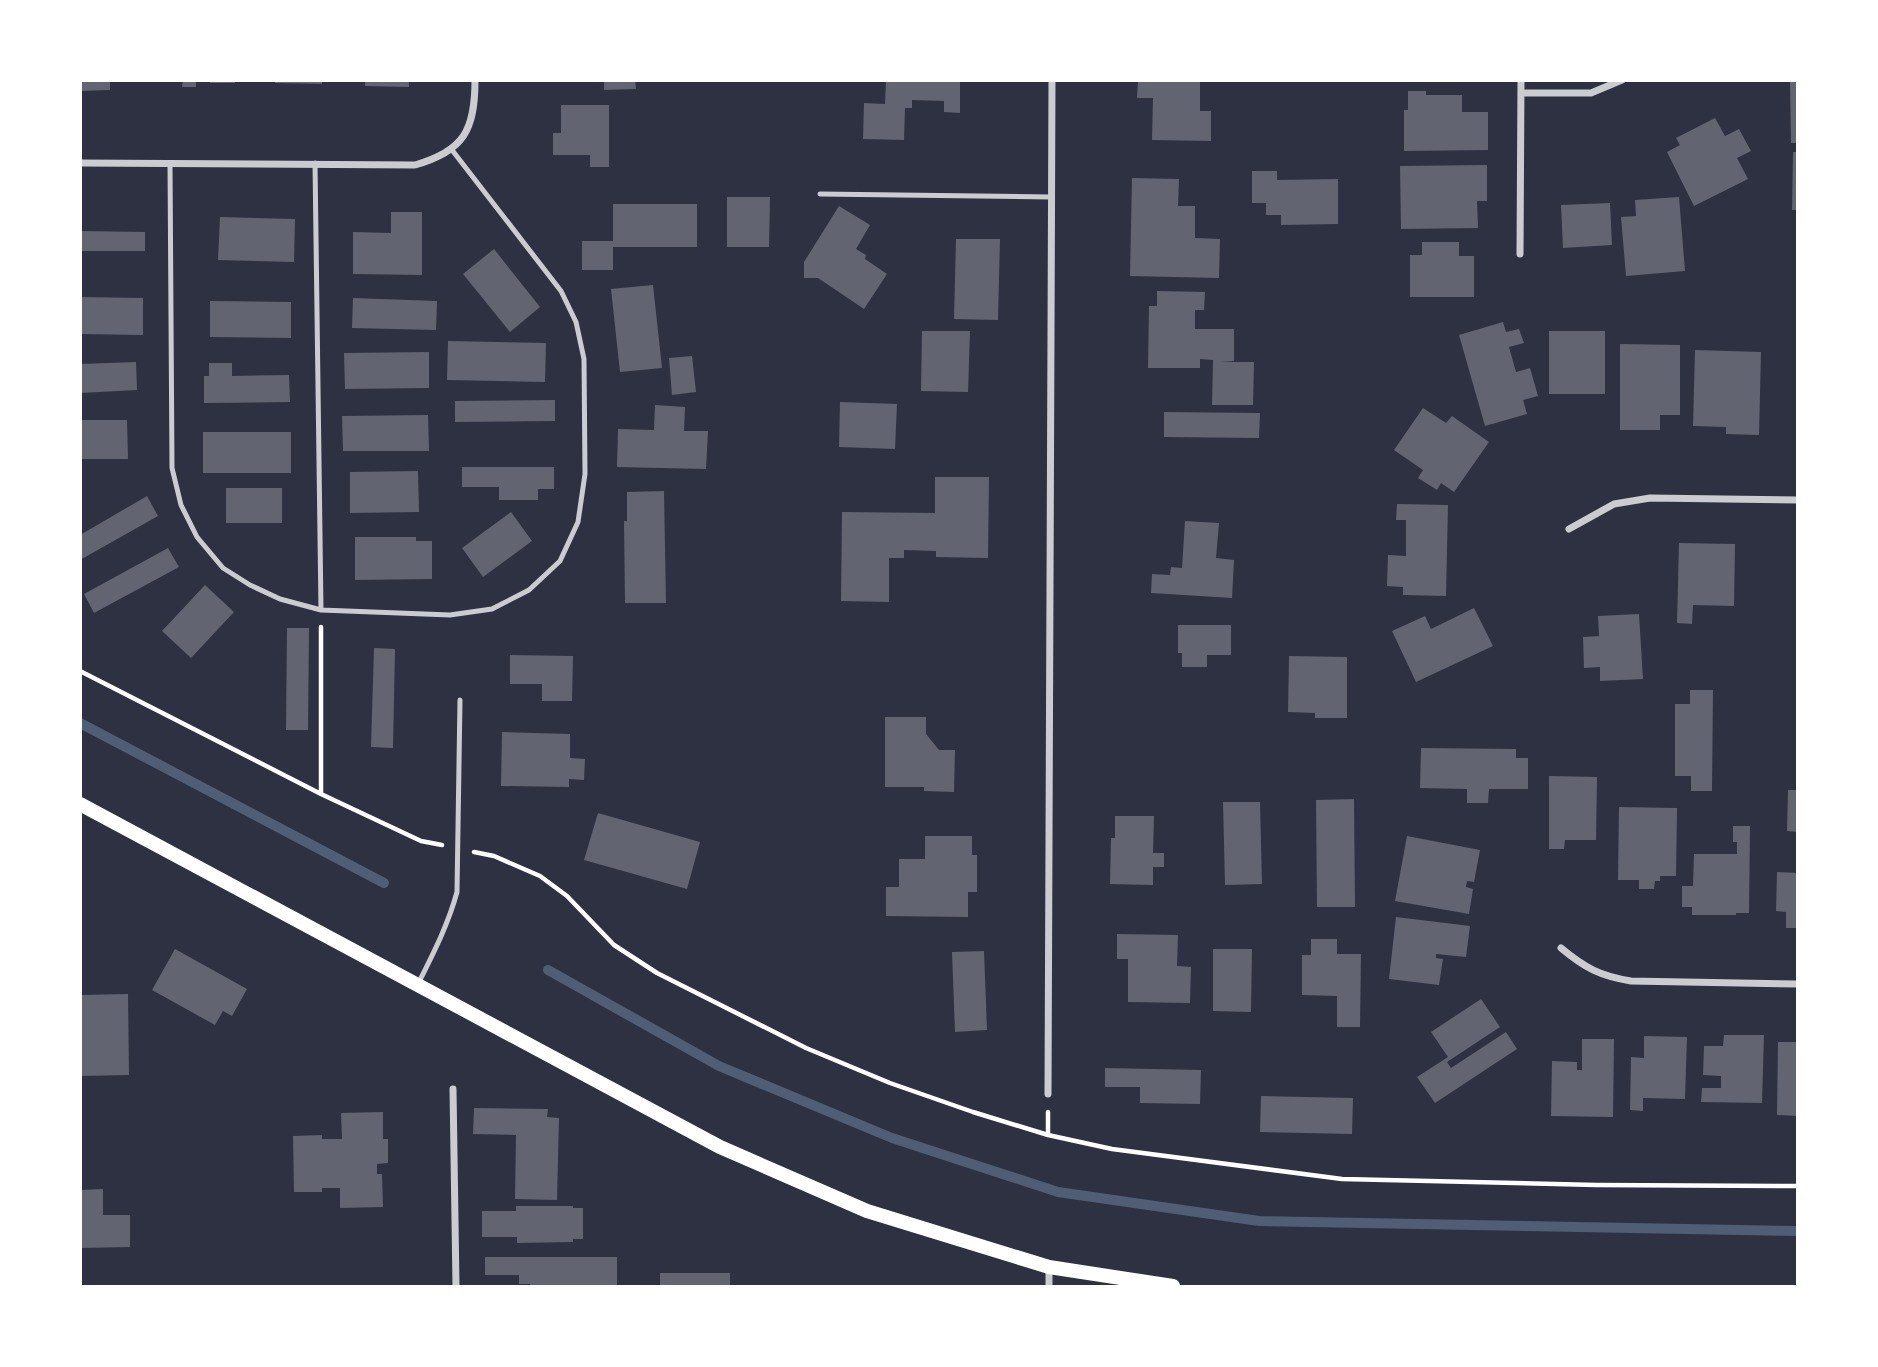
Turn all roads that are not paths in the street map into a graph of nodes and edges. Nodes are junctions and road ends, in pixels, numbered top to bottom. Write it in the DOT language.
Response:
graph roads {
  1 [pos="475,80"];
  2 [pos="1052,80"];
  3 [pos="1521,80"];
  4 [pos="1622,80"];
  5 [pos="1521,93"];
  6 [pos="452,150"];
  7 [pos="80,163"];
  8 [pos="170,163"];
  9 [pos="315,163"];
  10 [pos="820,194"];
  11 [pos="1051,197"];
  12 [pos="1520,254"];
  13 [pos="1797,500"];
  14 [pos="1569,529"];
  15 [pos="321,610"];
  16 [pos="460,700"];
  17 [pos="80,804"];
  18 [pos="1562,948"];
  19 [pos="418,984"];
  20 [pos="1797,984"];
  21 [pos="453,1089"];
  22 [pos="1048,1094"];
  23 [pos="1049,1267"];
  24 [pos="456,1286"];
  25 [pos="1049,1286"];
  26 [pos="1173,1286"];
  1 -- 6 [label="street"];
  2 -- 11 [label="street"];
  3 -- 5 [label="street"];
  4 -- 5 [label="street"];
  5 -- 12 [label="street"];
  6 -- 9 [label="street"];
  6 -- 15 [label="lane"];
  7 -- 8 [label="street"];
  8 -- 9 [label="street"];
  8 -- 15 [label="lane"];
  9 -- 15 [label="lane"];
  10 -- 11 [label="lane"];
  11 -- 22 [label="street"];
  13 -- 14 [label="street"];
  16 -- 19 [label="lane"];
  17 -- 19 [label="main road"];
  18 -- 20 [label="street"];
  19 -- 23 [label="main road"];
  21 -- 24 [label="street"];
  23 -- 25 [label="street"];
  23 -- 26 [label="main road"];
}
